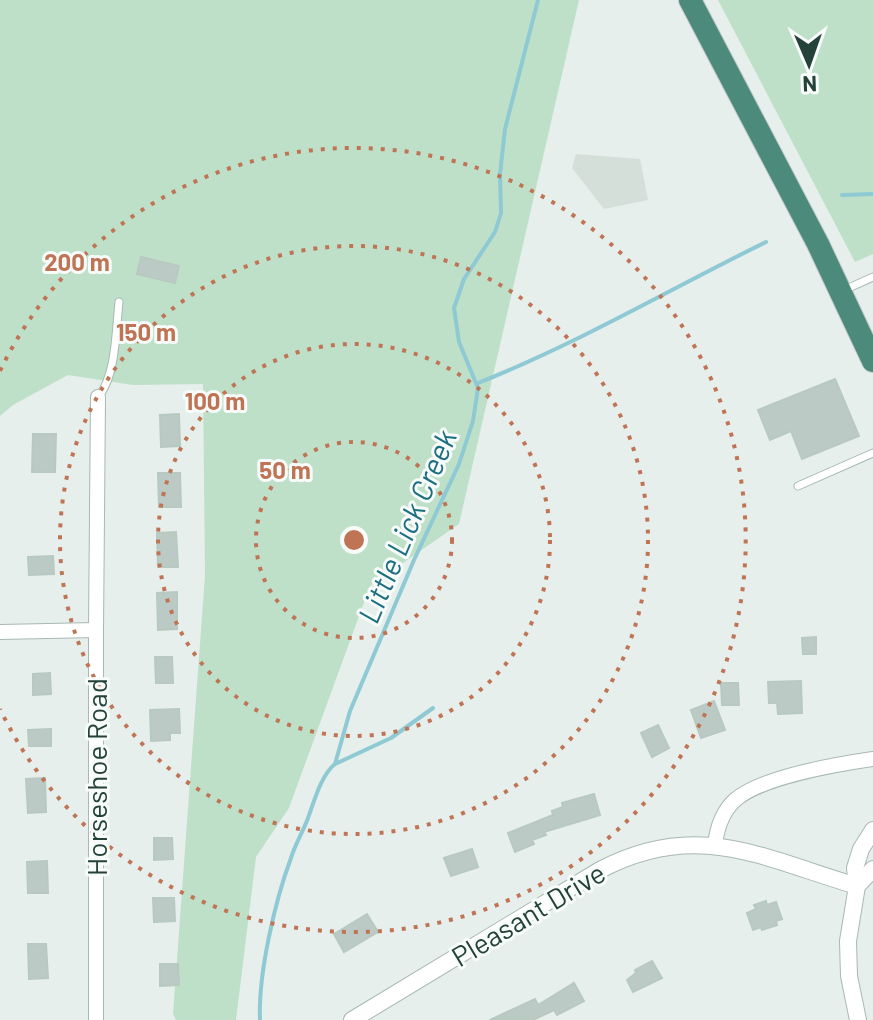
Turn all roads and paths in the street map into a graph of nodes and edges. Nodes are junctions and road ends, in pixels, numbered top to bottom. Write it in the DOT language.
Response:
graph roads {
  1 [pos="690,0"];
  2 [pos="873,277"];
  3 [pos="841,292"];
  4 [pos="119,302"];
  5 [pos="873,361"];
  6 [pos="98,397"];
  7 [pos="873,453"];
  8 [pos="798,486"];
  9 [pos="96,630"];
  10 [pos="0,632"];
  11 [pos="873,759"];
  12 [pos="873,830"];
  13 [pos="715,845"];
  14 [pos="873,869"];
  15 [pos="857,886"];
  16 [pos="96,1020"];
  17 [pos="352,1020"];
  18 [pos="858,1020"];
  1 -- 3 [label="highway"];
  2 -- 3 [label="lane"];
  3 -- 5 [label="highway"];
  4 -- 6 [label="lane"];
  6 -- 9 [label="street, Horseshoe Road"];
  7 -- 8 [label="lane"];
  9 -- 10 [label="street"];
  9 -- 16 [label="street, Horseshoe Road"];
  11 -- 13 [label="street"];
  12 -- 15 [label="street"];
  13 -- 15 [label="street, Pleasant Drive"];
  13 -- 17 [label="street, Pleasant Drive"];
  14 -- 15 [label="street"];
  15 -- 18 [label="street"];
}
